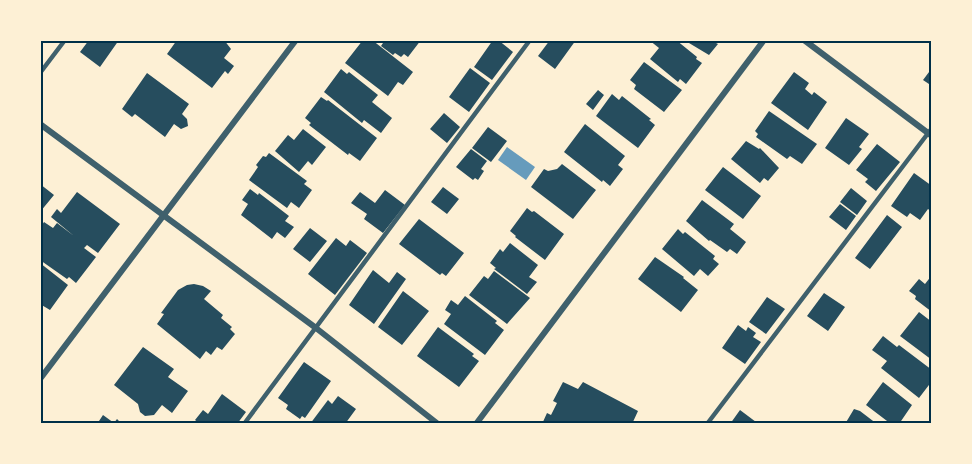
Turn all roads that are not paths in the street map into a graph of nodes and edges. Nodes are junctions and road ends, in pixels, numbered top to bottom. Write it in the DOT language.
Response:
graph roads {
  1 [pos="65,40"];
  2 [pos="296,40"];
  3 [pos="530,40"];
  4 [pos="764,40"];
  5 [pos="804,40"];
  6 [pos="40,73"];
  7 [pos="40,124"];
  8 [pos="930,132"];
  9 [pos="163,216"];
  10 [pos="316,328"];
  11 [pos="40,379"];
  12 [pos="244,423"];
  13 [pos="438,423"];
  14 [pos="476,423"];
  15 [pos="707,423"];
  1 -- 6 [label="lane"];
  2 -- 9 [label="street"];
  3 -- 10 [label="lane"];
  4 -- 14 [label="street"];
  5 -- 8 [label="street"];
  7 -- 9 [label="street"];
  8 -- 15 [label="lane"];
  9 -- 10 [label="street"];
  9 -- 11 [label="street"];
  10 -- 12 [label="lane"];
  10 -- 13 [label="street"];
}
